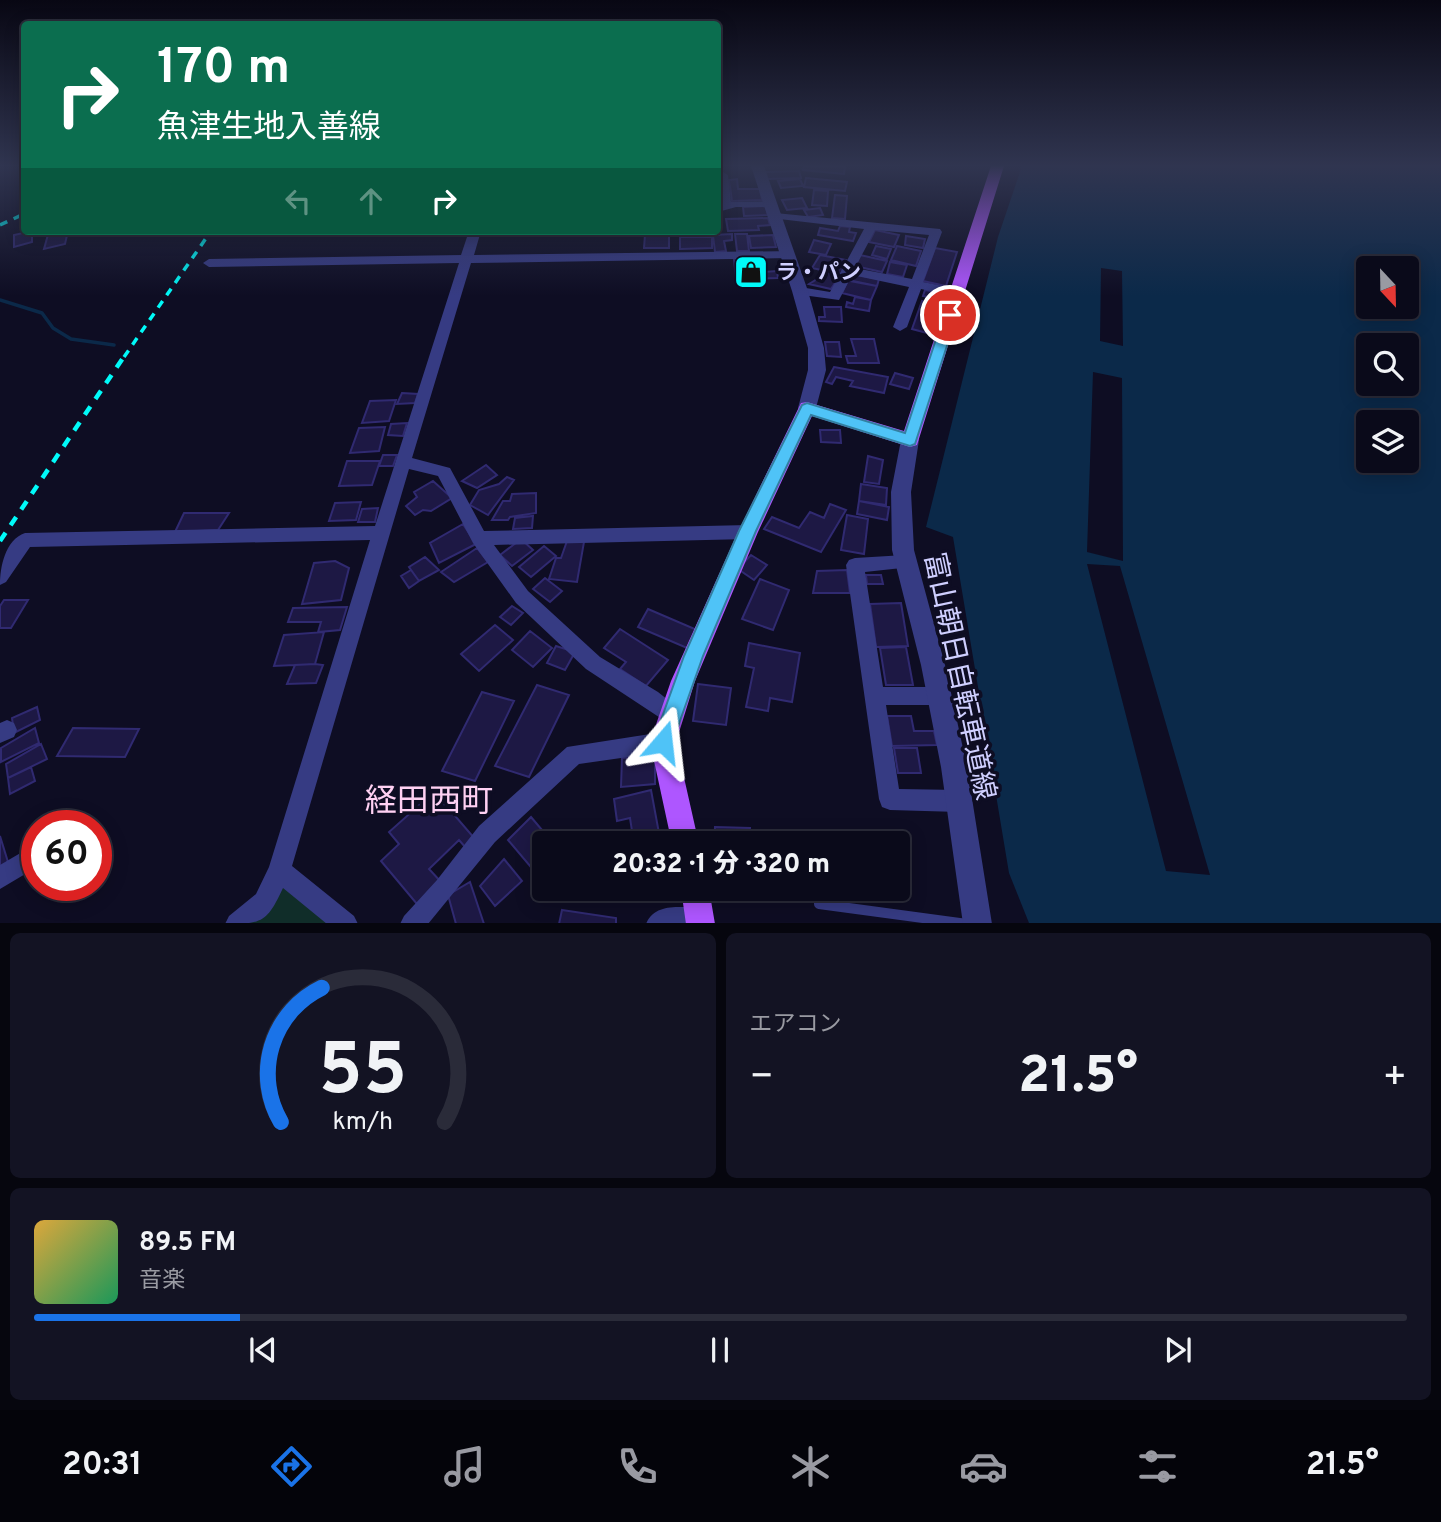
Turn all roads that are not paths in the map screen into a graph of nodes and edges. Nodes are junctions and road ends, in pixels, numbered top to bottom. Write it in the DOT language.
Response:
graph roads {
  1 [pos="757,209"];
  2 [pos="984,209"];
  3 [pos="772,210"];
  4 [pos="871,226"];
  5 [pos="474,235"];
  6 [pos="788,254"];
  7 [pos="466,259"];
  8 [pos="209,263"];
  9 [pos="848,270"];
  10 [pos="916,284"];
  11 [pos="800,291"];
  12 [pos="958,293"];
  13 [pos="900,327"];
  14 [pos="807,408"];
  15 [pos="910,440"];
  16 [pos="404,463"];
  17 [pos="748,531"];
  18 [pos="381,533"];
  19 [pos="478,538"];
  20 [pos="905,562"];
  21 [pos="0,577"];
  22 [pos="875,696"];
  23 [pos="939,696"];
  24 [pos="671,715"];
  25 [pos="663,742"];
  26 [pos="960,801"];
  27 [pos="683,831"];
  28 [pos="21,864"];
  29 [pos="279,870"];
  30 [pos="0,878"];
  31 [pos="697,901"];
  32 [pos="819,904"];
  33 [pos="701,921"];
  34 [pos="237,923"];
  35 [pos="346,923"];
  36 [pos="413,923"];
  37 [pos="658,923"];
  38 [pos="967,923"];
  39 [pos="978,923"];
  1 -- 3 [label="street"];
  2 -- 12 [label="main road"];
  3 -- 4 [label="street"];
  3 -- 6 [label="street"];
  4 -- 9 [label="street"];
  4 -- 10 [label="street"];
  5 -- 7 [label="street"];
  6 -- 7 [label="street"];
  6 -- 11 [label="street"];
  7 -- 8 [label="street"];
  7 -- 16 [label="street"];
  9 -- 10 [label="street"];
  9 -- 11 [label="street"];
  10 -- 12 [label="street"];
  10 -- 13 [label="street"];
  11 -- 14 [label="street"];
  12 -- 15 [label="main road"];
  14 -- 15 [label="main road"];
  14 -- 17 [label="main road"];
  15 -- 20 [label="street, 富山朝日自転車道線"];
  16 -- 18 [label="street"];
  16 -- 19 [label="street"];
  17 -- 19 [label="street"];
  17 -- 24 [label="main road"];
  18 -- 21 [label="street"];
  18 -- 29 [label="street"];
  19 -- 24 [label="street"];
  20 -- 22 [label="street"];
  20 -- 23 [label="street, 富山朝日自転車道線"];
  22 -- 23 [label="street"];
  22 -- 26 [label="street"];
  23 -- 26 [label="street, 富山朝日自転車道線"];
  24 -- 25 [label="main road"];
  25 -- 27 [label="main road"];
  25 -- 36 [label="street"];
  26 -- 39 [label="street, 富山朝日自転車道線"];
  28 -- 30 [label="street"];
  29 -- 34 [label="street"];
  29 -- 35 [label="street"];
  31 -- 33 [label="main road"];
  32 -- 38 [label="lane"];
  33 -- 37 [label="street"];
}
